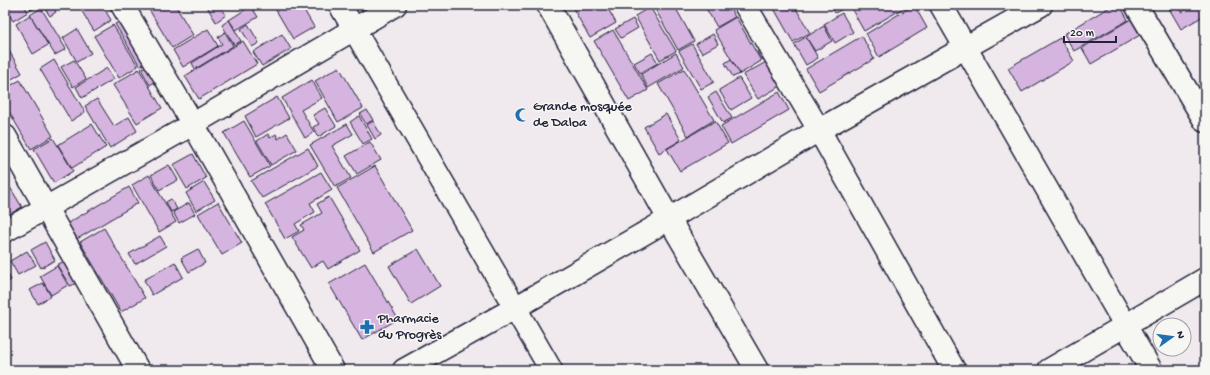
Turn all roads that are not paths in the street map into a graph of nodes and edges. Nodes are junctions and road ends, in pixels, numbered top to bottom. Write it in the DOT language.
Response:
graph roads {
  1 [pos="122,5"];
  2 [pos="340,5"];
  3 [pos="395,5"];
  4 [pos="548,5"];
  5 [pos="745,5"];
  6 [pos="941,5"];
  7 [pos="1041,5"];
  8 [pos="1136,5"];
  9 [pos="353,28"];
  10 [pos="966,48"];
  11 [pos="1205,122"];
  12 [pos="193,124"];
  13 [pos="819,130"];
  14 [pos="5,136"];
  15 [pos="46,208"];
  16 [pos="669,219"];
  17 [pos="5,231"];
  18 [pos="1205,279"];
  19 [pos="515,308"];
  20 [pos="1126,326"];
  21 [pos="138,370"];
  22 [pos="333,370"];
  23 [pos="404,370"];
  24 [pos="551,370"];
  25 [pos="757,370"];
  26 [pos="954,370"];
  27 [pos="1049,370"];
  28 [pos="1152,370"];
  1 -- 12 [label="street"];
  2 -- 9 [label="street"];
  3 -- 9 [label="street"];
  4 -- 16 [label="street"];
  5 -- 13 [label="street"];
  6 -- 10 [label="street"];
  7 -- 10 [label="street"];
  8 -- 11 [label="street"];
  9 -- 12 [label="street"];
  9 -- 19 [label="street"];
  10 -- 13 [label="street"];
  10 -- 20 [label="street"];
  12 -- 15 [label="street"];
  12 -- 22 [label="street"];
  13 -- 16 [label="street"];
  13 -- 26 [label="street"];
  14 -- 15 [label="street"];
  15 -- 17 [label="street"];
  15 -- 21 [label="street"];
  16 -- 19 [label="street"];
  16 -- 25 [label="street"];
  18 -- 20 [label="street"];
  19 -- 23 [label="street"];
  19 -- 24 [label="street"];
  20 -- 27 [label="street"];
  20 -- 28 [label="street"];
}
